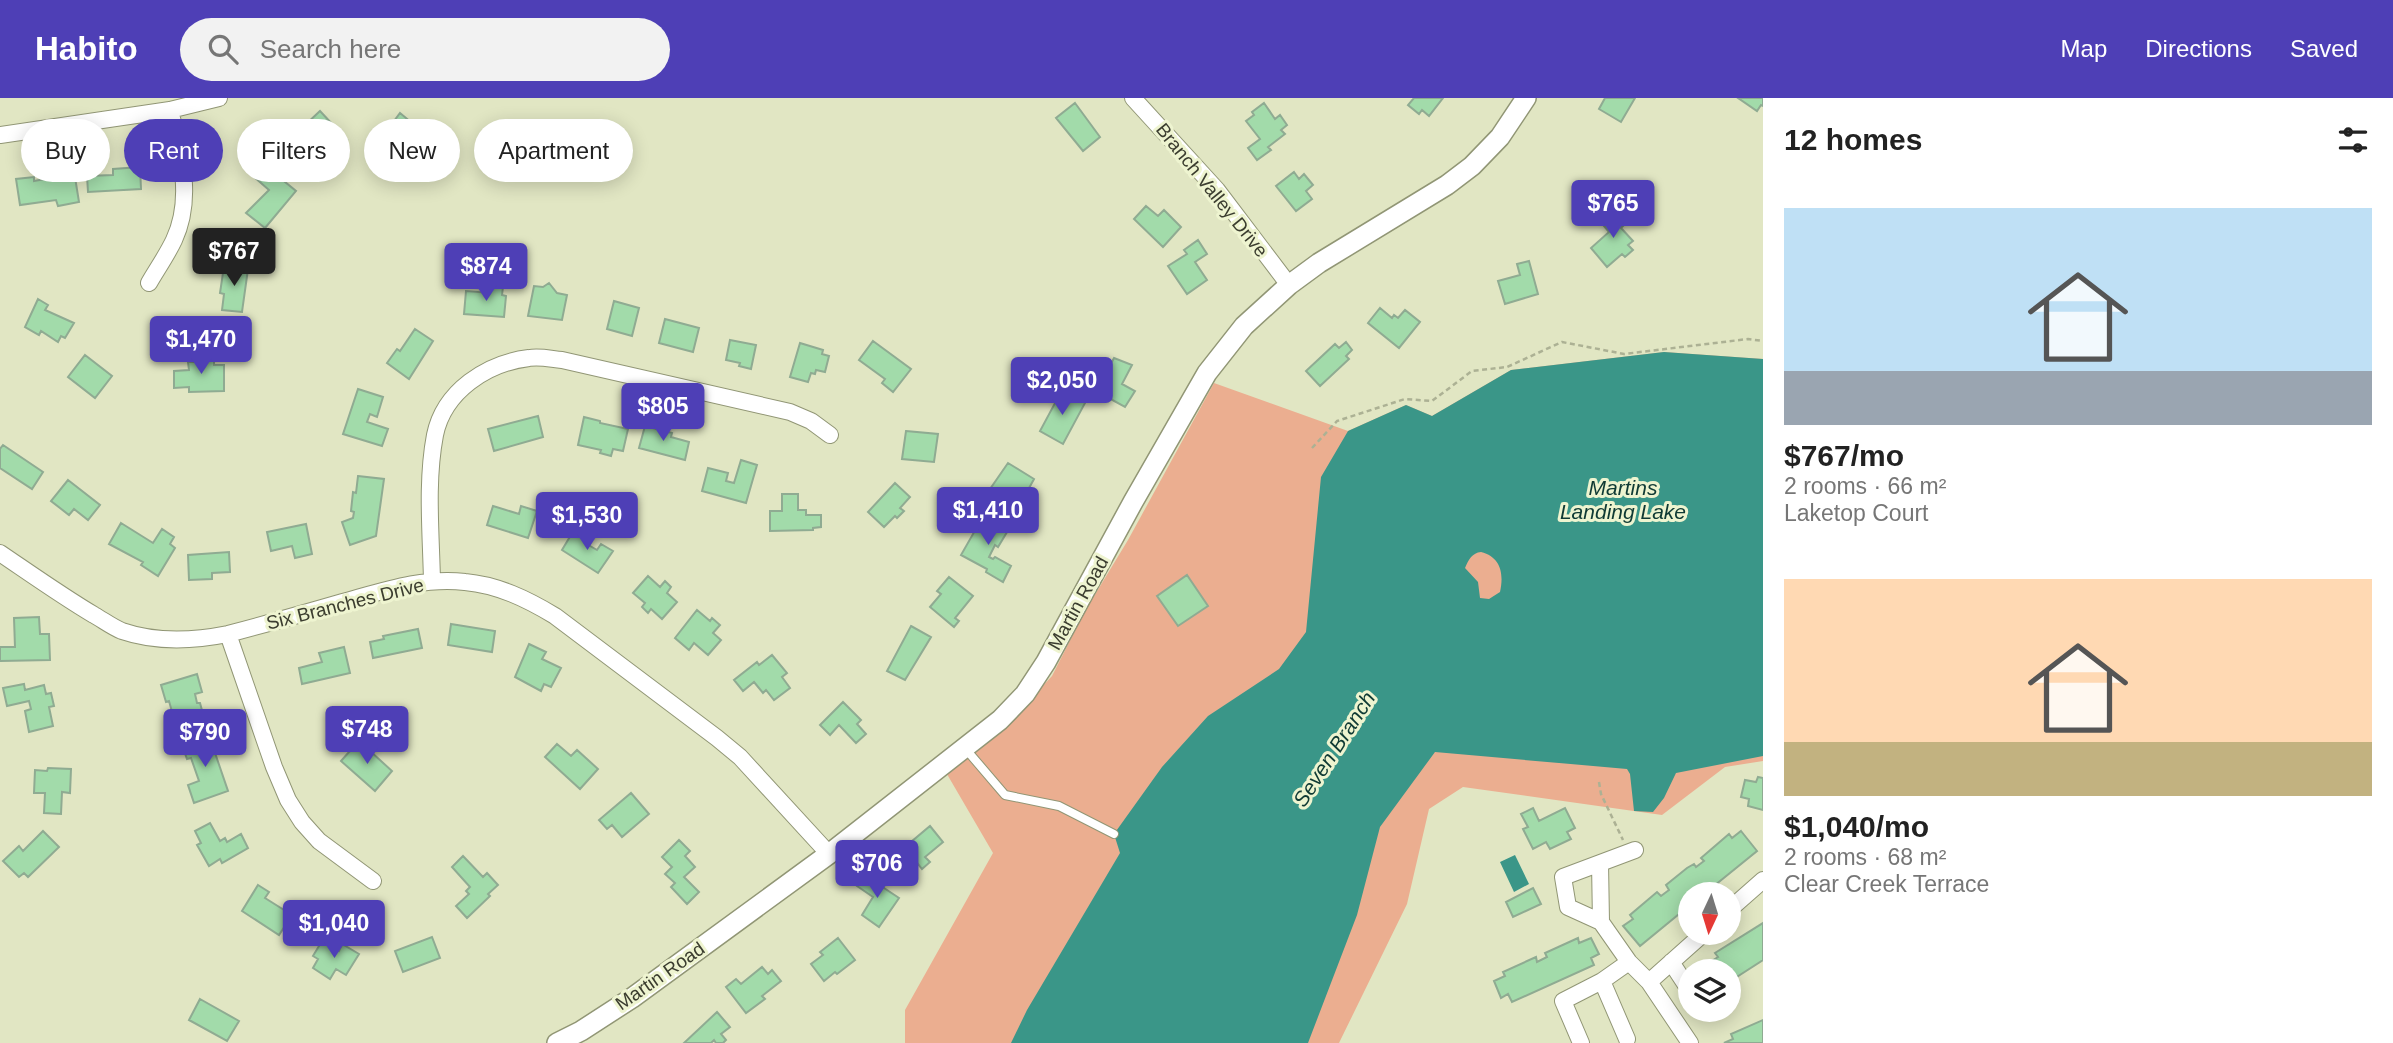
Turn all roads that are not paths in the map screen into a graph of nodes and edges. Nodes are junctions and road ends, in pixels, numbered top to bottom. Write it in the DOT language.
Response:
graph roads {
  1 [pos="219,98"];
  2 [pos="1133,98"];
  3 [pos="1527,98"];
  4 [pos="170,110"];
  5 [pos="0,135"];
  6 [pos="149,283"];
  7 [pos="1289,285"];
  8 [pos="830,435"];
  9 [pos="1,555"];
  10 [pos="432,581"];
  11 [pos="228,634"];
  12 [pos="964,747"];
  13 [pos="1114,834"];
  14 [pos="1632,851"];
  15 [pos="829,854"];
  16 [pos="1600,863"];
  17 [pos="1763,880"];
  18 [pos="373,881"];
  19 [pos="1741,899"];
  20 [pos="1601,922"];
  21 [pos="1690,945"];
  22 [pos="1629,962"];
  23 [pos="1671,962"];
  24 [pos="1678,973"];
  25 [pos="1602,981"];
  26 [pos="1649,982"];
  27 [pos="1627,1040"];
  28 [pos="557,1043"];
  29 [pos="1581,1043"];
  30 [pos="1690,1043"];
  1 -- 4 [label="street"];
  2 -- 7 [label="street, Branch Valley Drive"];
  3 -- 7 [label="street, Martin Road"];
  4 -- 5 [label="street"];
  4 -- 6 [label="street"];
  7 -- 12 [label="street, Martin Road"];
  8 -- 10 [label="street"];
  9 -- 11 [label="street, Six Branches Drive"];
  10 -- 11 [label="street, Six Branches Drive"];
  10 -- 15 [label="street, Six Branches Drive"];
  11 -- 18 [label="street"];
  12 -- 13 [label="lane"];
  12 -- 15 [label="street, Martin Road"];
  14 -- 16 [label="street"];
  15 -- 28 [label="street, Martin Road"];
  16 -- 20 [label="street"];
  16 -- 20 [label="street"];
  17 -- 19 [label="street"];
  20 -- 22 [label="street"];
  21 -- 23 [label="street"];
  22 -- 25 [label="street"];
  22 -- 26 [label="street"];
  23 -- 24 [label="street"];
  23 -- 26 [label="street"];
  25 -- 27 [label="street"];
  25 -- 29 [label="street"];
  26 -- 30 [label="street"];
}
